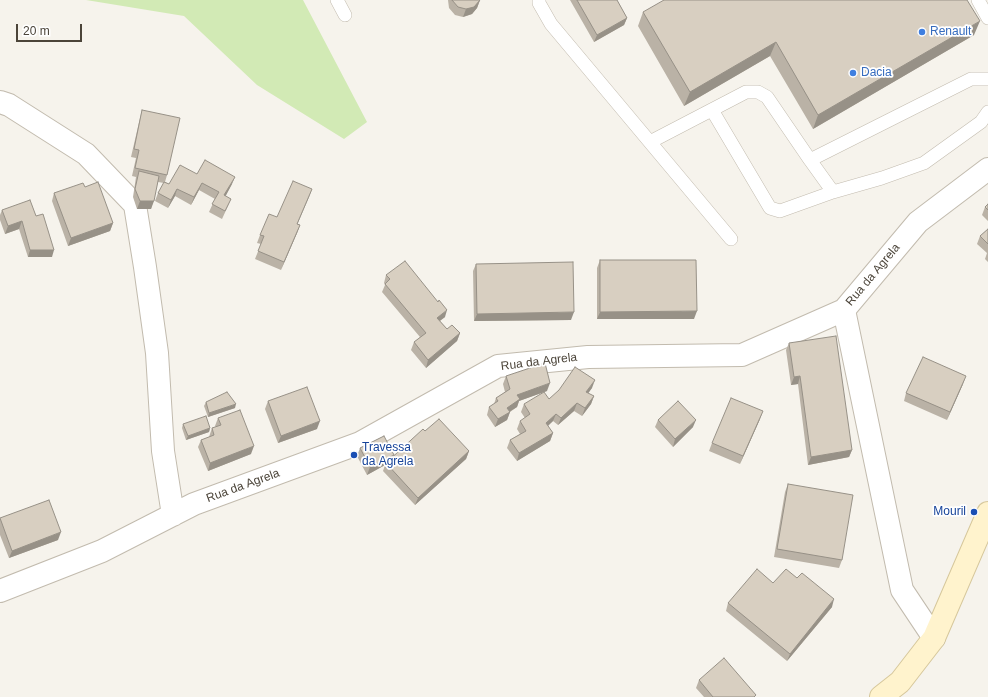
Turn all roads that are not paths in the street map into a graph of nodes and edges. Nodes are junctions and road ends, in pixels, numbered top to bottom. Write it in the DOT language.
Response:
graph roads {
  1 [pos="337,0"];
  2 [pos="539,0"];
  3 [pos="978,0"];
  4 [pos="345,15"];
  5 [pos="988,18"];
  6 [pos="988,79"];
  7 [pos="0,102"];
  8 [pos="712,110"];
  9 [pos="988,112"];
  10 [pos="650,142"];
  11 [pos="810,160"];
  12 [pos="988,169"];
  13 [pos="833,192"];
  14 [pos="731,239"];
  15 [pos="844,310"];
  16 [pos="988,513"];
  17 [pos="173,515"];
  18 [pos="0,591"];
  19 [pos="934,638"];
  20 [pos="881,697"];
  1 -- 4 [label="lane"];
  2 -- 10 [label="lane"];
  3 -- 5 [label="lane"];
  6 -- 11 [label="lane"];
  7 -- 17 [label="street"];
  8 -- 10 [label="lane"];
  8 -- 11 [label="lane"];
  8 -- 13 [label="lane"];
  9 -- 13 [label="lane"];
  10 -- 14 [label="lane"];
  11 -- 13 [label="lane"];
  12 -- 15 [label="street, Rua da Agrela"];
  15 -- 17 [label="street, Rua da Agrela"];
  15 -- 19 [label="street"];
  16 -- 19 [label="main road"];
  17 -- 18 [label="street, Rua da Agrela"];
  19 -- 20 [label="main road"];
}
